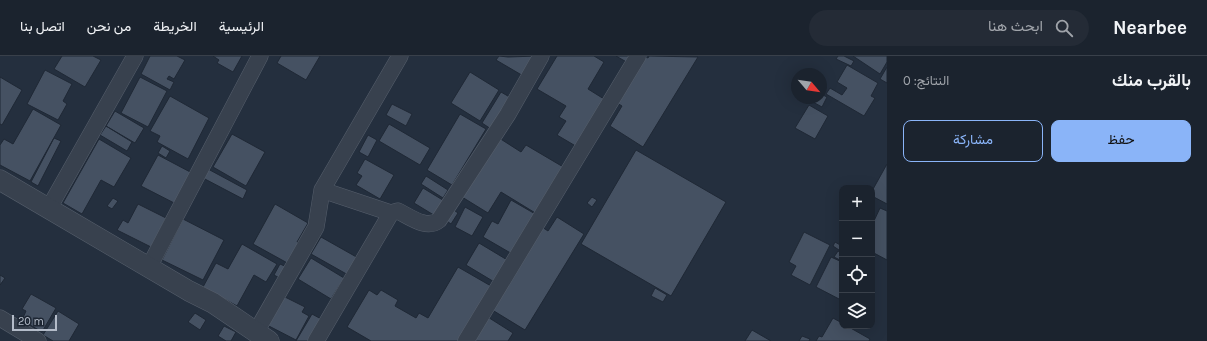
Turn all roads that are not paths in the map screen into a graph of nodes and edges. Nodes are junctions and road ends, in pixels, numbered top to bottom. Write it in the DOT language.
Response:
graph roads {
  1 [pos="135,56"];
  2 [pos="260,56"];
  3 [pos="400,56"];
  4 [pos="541,56"];
  5 [pos="638,56"];
  6 [pos="0,180"];
  7 [pos="322,190"];
  8 [pos="49,208"];
  9 [pos="391,214"];
  10 [pos="149,267"];
  11 [pos="0,318"];
  12 [pos="263,336"];
  13 [pos="38,341"];
  14 [pos="316,341"];
  15 [pos="466,341"];
  1 -- 8 [label="street"];
  2 -- 10 [label="street"];
  3 -- 7 [label="street"];
  4 -- 9 [label="street"];
  5 -- 15 [label="street"];
  6 -- 8 [label="street"];
  7 -- 9 [label="street"];
  7 -- 12 [label="street"];
  8 -- 10 [label="street"];
  9 -- 14 [label="street"];
  10 -- 12 [label="street"];
  11 -- 13 [label="street"];
}
